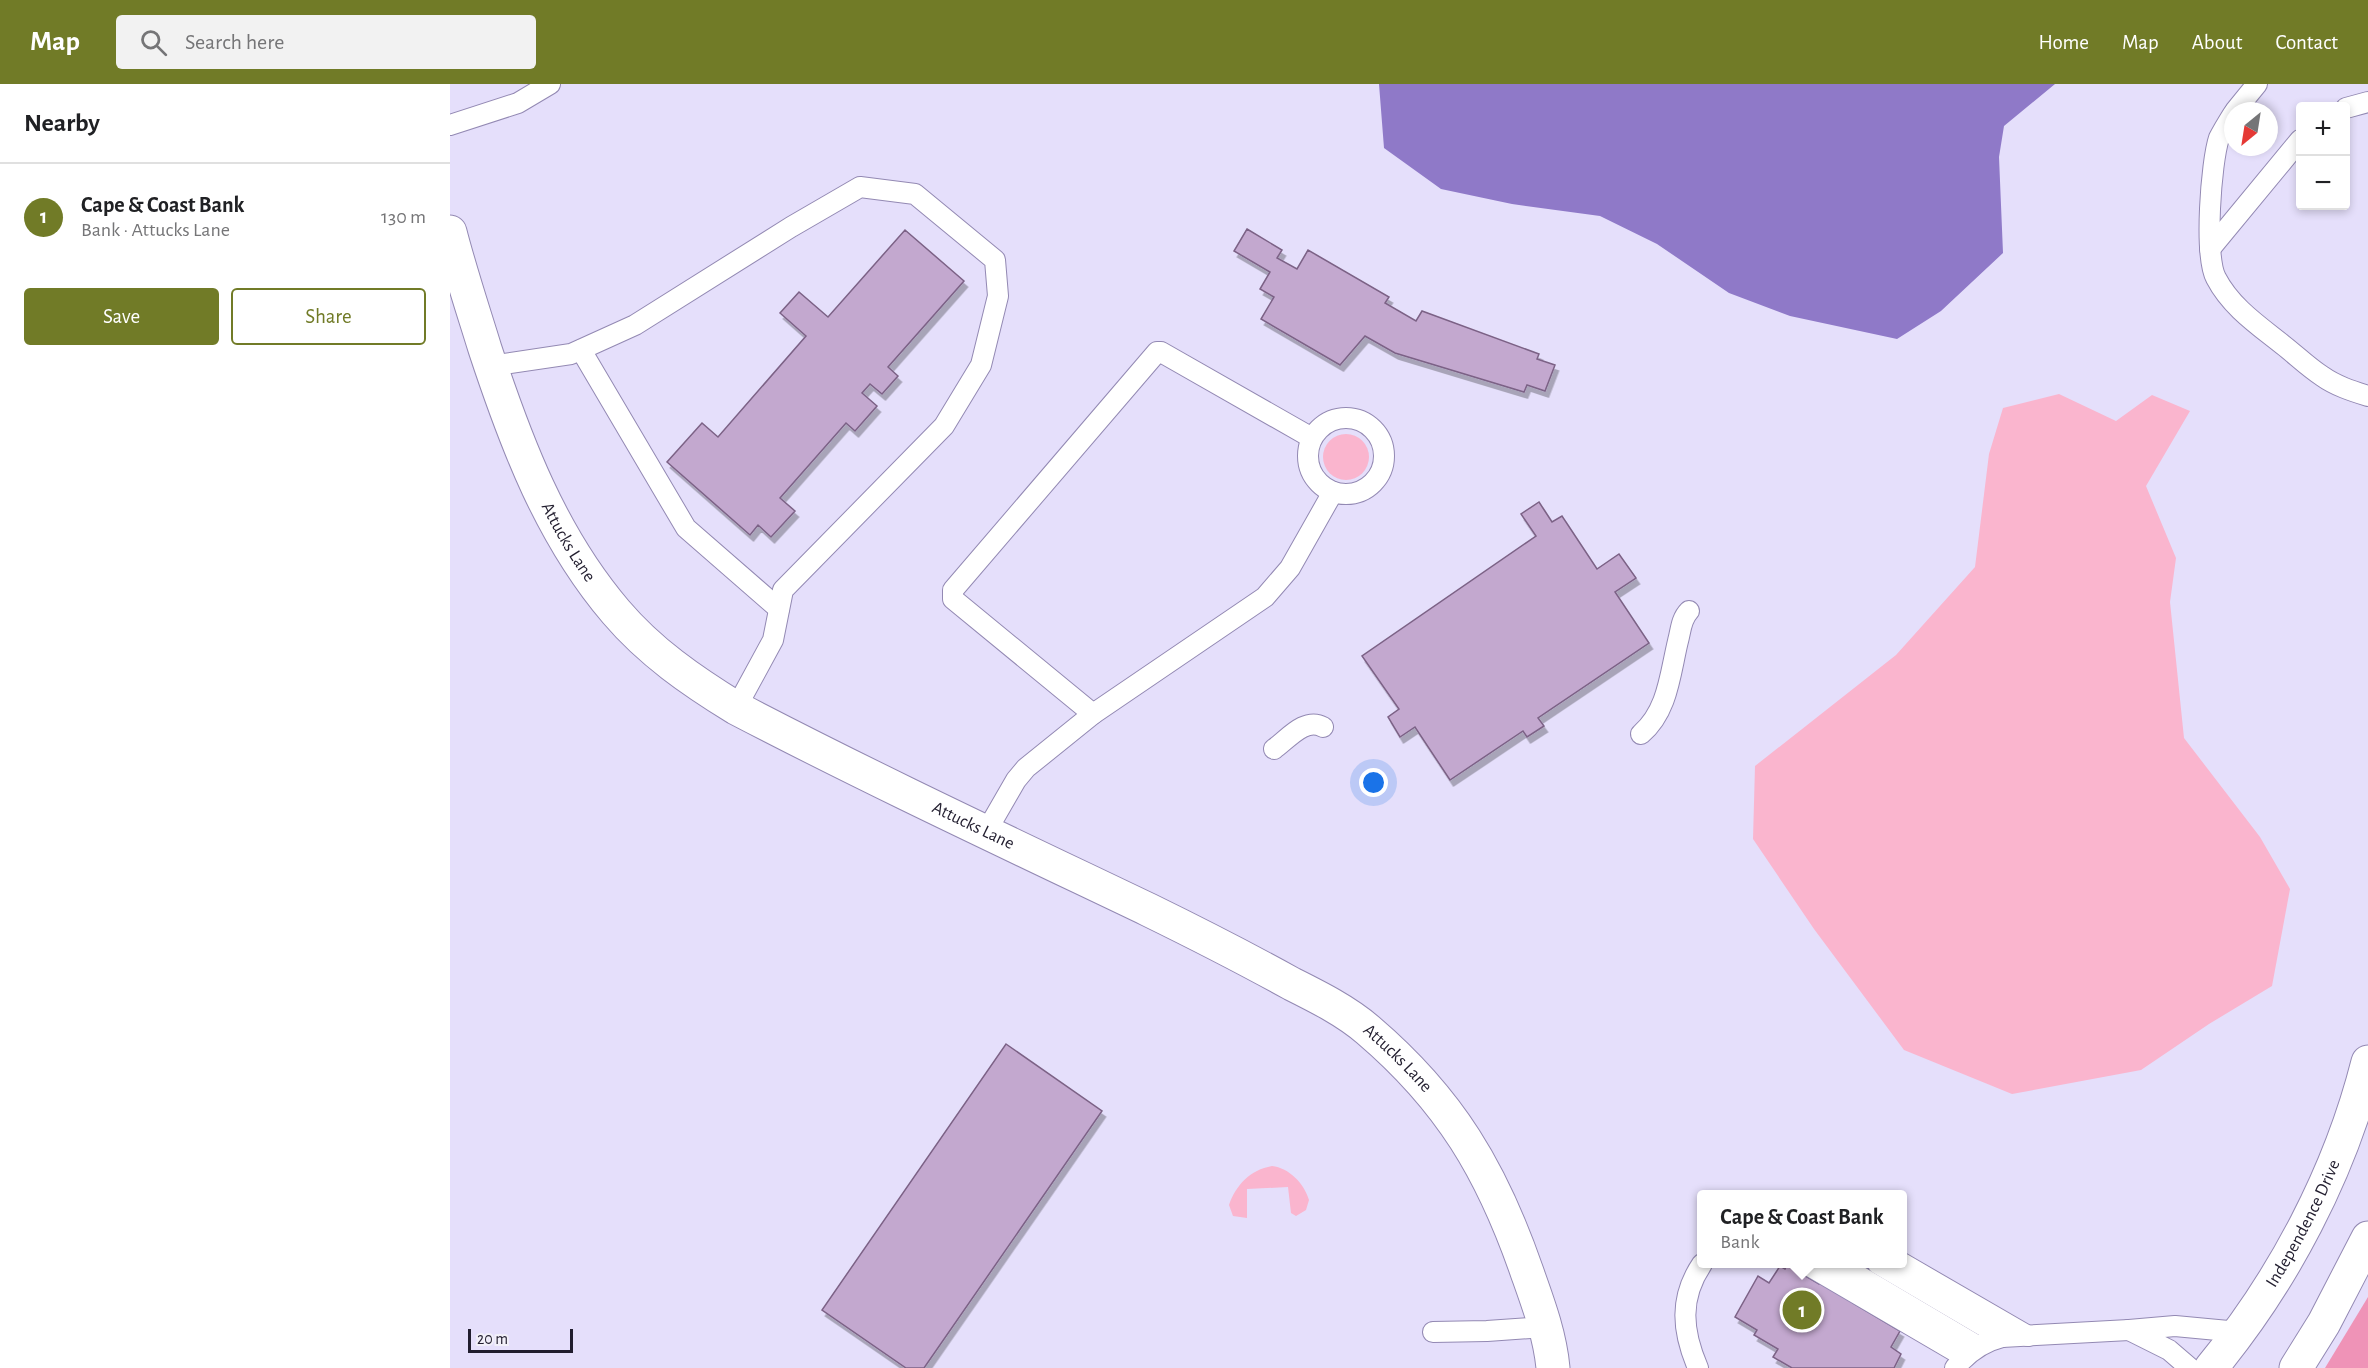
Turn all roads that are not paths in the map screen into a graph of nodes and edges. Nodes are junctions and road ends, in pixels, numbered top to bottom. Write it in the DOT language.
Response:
graph roads {
  1 [pos="550,84"];
  2 [pos="2256,84"];
  3 [pos="2242,102"];
  4 [pos="2368,102"];
  5 [pos="2350,107"];
  6 [pos="450,125"];
  7 [pos="2224,130"];
  8 [pos="2296,146"];
  9 [pos="450,232"];
  10 [pos="2210,249"];
  11 [pos="581,350"];
  12 [pos="491,366"];
  13 [pos="2368,396"];
  14 [pos="1312,438"];
  15 [pos="1333,492"];
  16 [pos="779,609"];
  17 [pos="1689,611"];
  18 [pos="736,708"];
  19 [pos="1093,714"];
  20 [pos="1323,727"];
  21 [pos="1641,734"];
  22 [pos="1274,749"];
  23 [pos="986,832"];
  24 [pos="2368,1062"];
  25 [pos="2368,1238"];
  26 [pos="1907,1266"];
  27 [pos="1700,1268"];
  28 [pos="1815,1268"];
  29 [pos="1846,1268"];
  30 [pos="1886,1268"];
  31 [pos="1545,1327"];
  32 [pos="2129,1330"];
  33 [pos="1433,1332"];
  34 [pos="2239,1332"];
  35 [pos="2028,1336"];
  36 [pos="2002,1337"];
  37 [pos="1966,1357"];
  38 [pos="1553,1368"];
  39 [pos="1698,1368"];
  40 [pos="2190,1368"];
  41 [pos="2211,1368"];
  42 [pos="2296,1368"];
  1 -- 6 [label="lane"];
  2 -- 3 [label="lane"];
  4 -- 5 [label="lane"];
  7 -- 10 [label="lane"];
  8 -- 10 [label="lane"];
  9 -- 12 [label="street, Attucks Lane"];
  10 -- 13 [label="lane"];
  11 -- 12 [label="lane"];
  11 -- 16 [label="lane"];
  11 -- 16 [label="lane"];
  12 -- 18 [label="street, Attucks Lane"];
  14 -- 15 [label="lane"];
  14 -- 15 [label="lane"];
  14 -- 19 [label="lane"];
  15 -- 19 [label="lane"];
  16 -- 18 [label="lane"];
  17 -- 21 [label="lane"];
  18 -- 23 [label="street, Attucks Lane"];
  19 -- 23 [label="lane"];
  20 -- 22 [label="lane"];
  23 -- 31 [label="street, Attucks Lane"];
  24 -- 34 [label="street, Independence Drive"];
  25 -- 42 [label="street"];
  26 -- 35 [label="lane"];
  27 -- 39 [label="lane"];
  28 -- 37 [label="lane"];
  29 -- 37 [label="lane"];
  30 -- 36 [label="lane"];
  31 -- 33 [label="lane"];
  31 -- 38 [label="street, Attucks Lane"];
  32 -- 34 [label="lane"];
  32 -- 35 [label="lane"];
  32 -- 40 [label="lane"];
  34 -- 41 [label="street, Independence Drive"];
  35 -- 36 [label="lane"];
  36 -- 37 [label="lane"];
}
